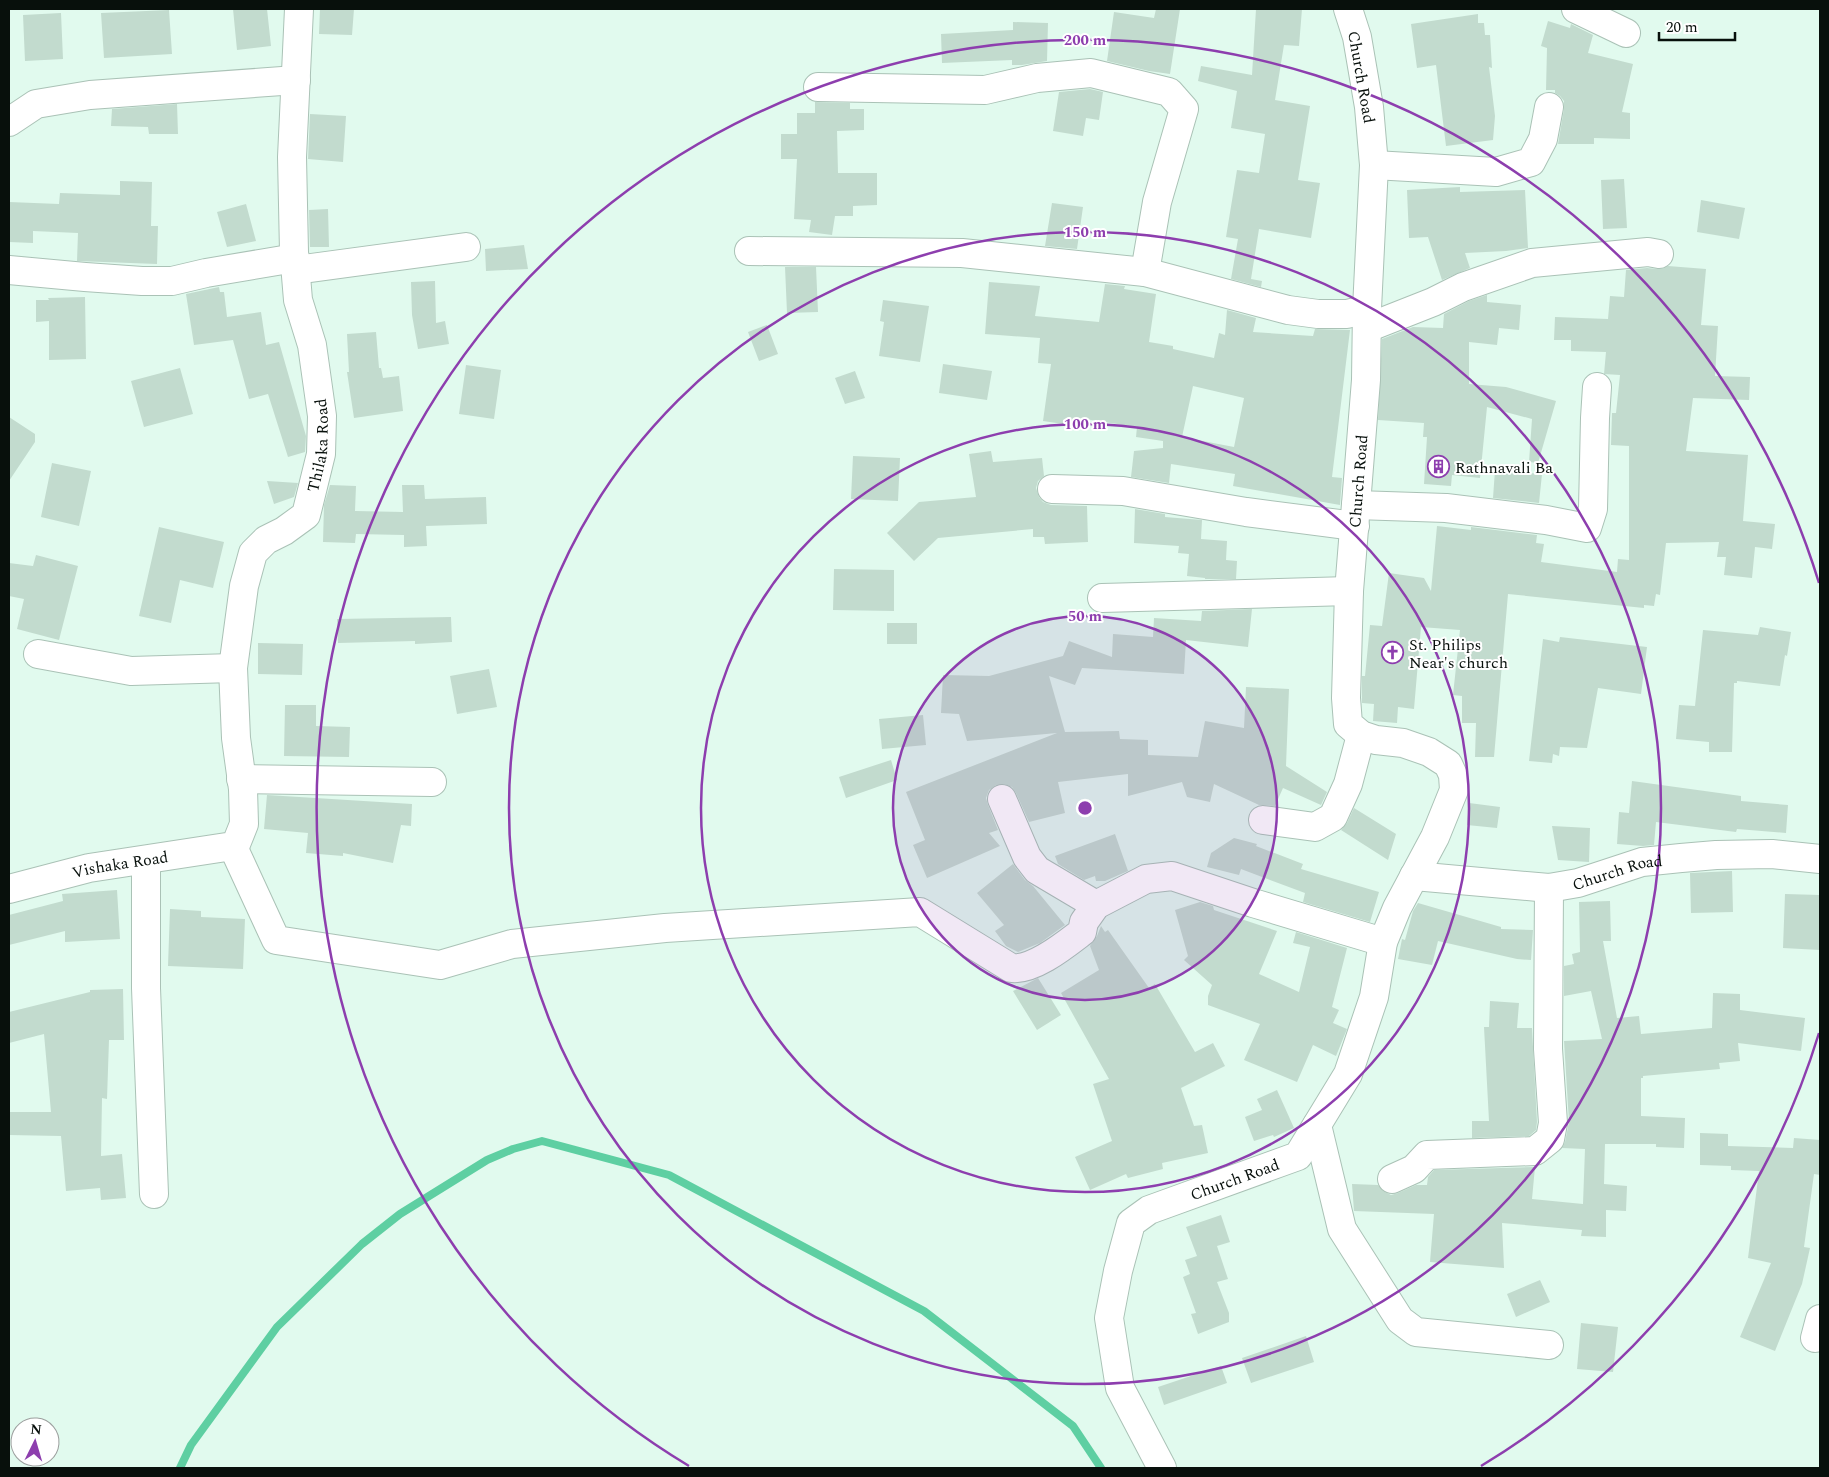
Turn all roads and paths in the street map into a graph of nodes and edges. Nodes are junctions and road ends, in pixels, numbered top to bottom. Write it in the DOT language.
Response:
graph roads {
  1 [pos="299,9"];
  2 [pos="1348,9"];
  3 [pos="1576,9"];
  4 [pos="1626,32"];
  5 [pos="296,80"];
  6 [pos="818,87"];
  7 [pos="1549,107"];
  8 [pos="9,122"];
  9 [pos="1374,165"];
  10 [pos="466,247"];
  11 [pos="749,250"];
  12 [pos="1659,254"];
  13 [pos="295,264"];
  14 [pos="9,270"];
  15 [pos="1145,272"];
  16 [pos="1367,319"];
  17 [pos="1597,387"];
  18 [pos="1052,489"];
  19 [pos="1355,515"];
  20 [pos="1349,591"];
  21 [pos="1102,598"];
  22 [pos="38,654"];
  23 [pos="233,668"];
  24 [pos="1361,735"];
  25 [pos="241,779"];
  26 [pos="432,782"];
  27 [pos="1002,799"];
  28 [pos="1263,820"];
  29 [pos="233,848"];
  30 [pos="1820,858"];
  31 [pos="146,860"];
  32 [pos="1414,876"];
  33 [pos="1549,888"];
  34 [pos="9,889"];
  35 [pos="1096,905"];
  36 [pos="1383,942"];
  37 [pos="1317,1126"];
  38 [pos="1392,1179"];
  39 [pos="154,1194"];
  40 [pos="1549,1344"];
  41 [pos="1162,1468"];
  1 -- 5 [label="street, Thilaka Road"];
  2 -- 9 [label="street, Church Road"];
  3 -- 4 [label="street"];
  5 -- 8 [label="street"];
  5 -- 13 [label="street, Thilaka Road"];
  6 -- 15 [label="street"];
  7 -- 9 [label="street"];
  9 -- 16 [label="street, Church Road"];
  10 -- 13 [label="street"];
  11 -- 15 [label="street"];
  12 -- 16 [label="street"];
  13 -- 14 [label="street"];
  13 -- 23 [label="street, Thilaka Road"];
  15 -- 16 [label="street"];
  16 -- 19 [label="street, Church Road"];
  17 -- 19 [label="street"];
  18 -- 19 [label="street"];
  19 -- 20 [label="street, Church Road"];
  20 -- 21 [label="street"];
  20 -- 24 [label="street, Church Road"];
  22 -- 23 [label="street"];
  23 -- 25 [label="street, Thilaka Road"];
  24 -- 28 [label="street"];
  24 -- 32 [label="street, Church Road"];
  25 -- 26 [label="street"];
  25 -- 29 [label="street, Thilaka Road"];
  27 -- 35 [label="street"];
  29 -- 31 [label="street, Vishaka Road"];
  29 -- 35 [label="street"];
  30 -- 33 [label="street, Church Road"];
  31 -- 34 [label="street, Vishaka Road"];
  31 -- 39 [label="street"];
  32 -- 33 [label="street, Church Road"];
  32 -- 36 [label="street, Church Road"];
  33 -- 38 [label="street"];
  35 -- 36 [label="street"];
  36 -- 37 [label="street, Church Road"];
  37 -- 40 [label="street"];
  37 -- 41 [label="street, Church Road"];
}
